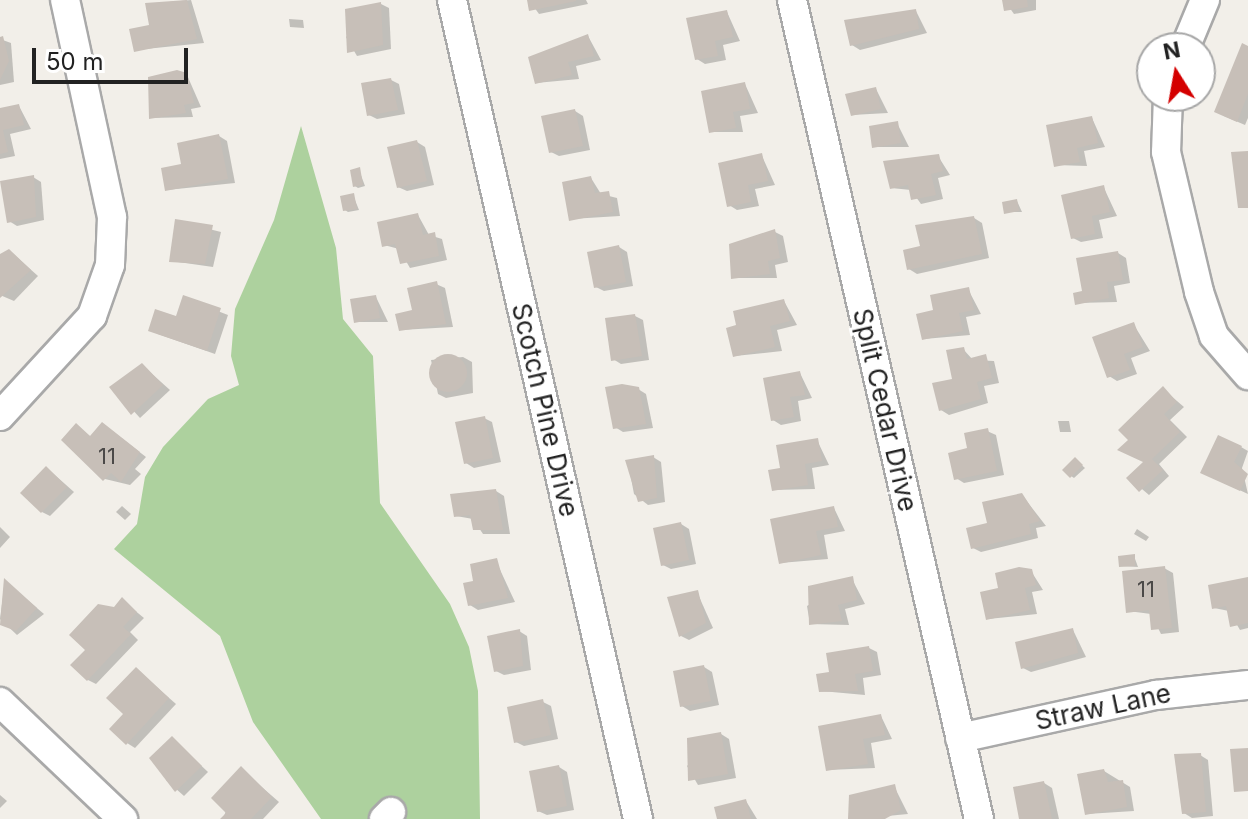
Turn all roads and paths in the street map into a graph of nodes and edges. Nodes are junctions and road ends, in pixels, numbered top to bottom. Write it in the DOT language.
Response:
graph roads {
  1 [pos="65,0"];
  2 [pos="452,0"];
  3 [pos="792,0"];
  4 [pos="1205,0"];
  5 [pos="1192,32"];
  6 [pos="1167,112"];
  7 [pos="1248,375"];
  8 [pos="0,416"];
  9 [pos="1248,685"];
  10 [pos="0,702"];
  11 [pos="960,738"];
  12 [pos="123,819"];
  13 [pos="638,819"];
  14 [pos="979,819"];
  1 -- 8 [label="street"];
  2 -- 13 [label="street, Scotch Pine Drive"];
  3 -- 11 [label="street, Split Cedar Drive"];
  4 -- 5 [label="street"];
  6 -- 7 [label="street"];
  9 -- 11 [label="street, Straw Lane"];
  10 -- 12 [label="street"];
  11 -- 14 [label="street, Split Cedar Drive"];
}
